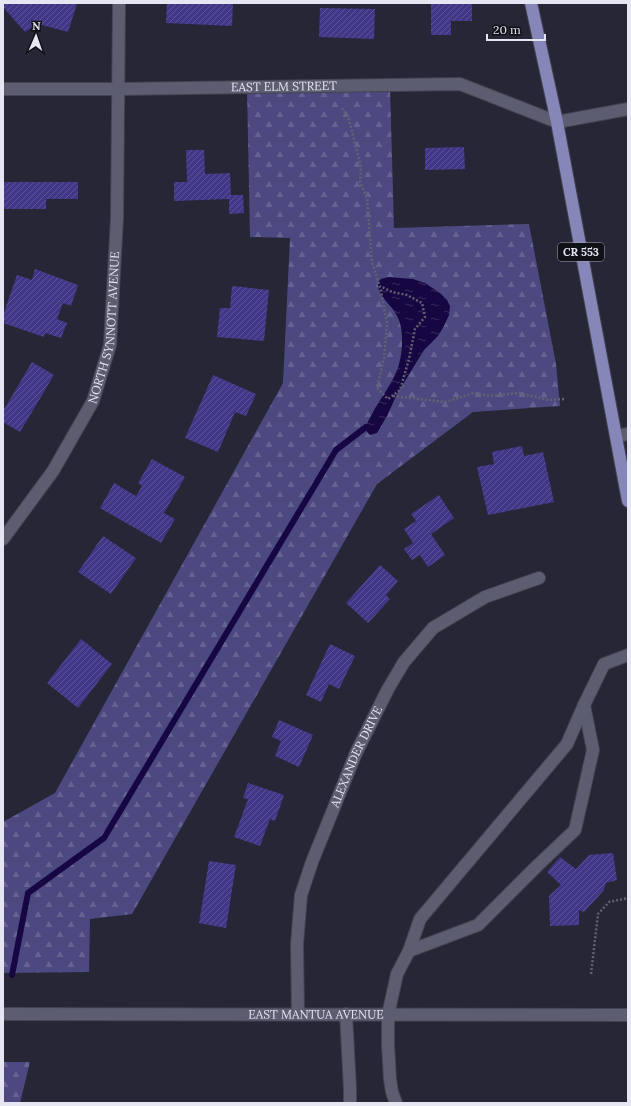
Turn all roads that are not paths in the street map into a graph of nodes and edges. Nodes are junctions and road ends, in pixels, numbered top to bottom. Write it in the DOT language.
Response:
graph roads {
  1 [pos="119,3"];
  2 [pos="531,3"];
  3 [pos="3,89"];
  4 [pos="119,89"];
  5 [pos="628,109"];
  6 [pos="557,122"];
  7 [pos="628,434"];
  8 [pos="616,436"];
  9 [pos="628,501"];
  10 [pos="3,539"];
  11 [pos="539,578"];
  12 [pos="628,655"];
  13 [pos="584,705"];
  14 [pos="409,951"];
  15 [pos="3,1014"];
  16 [pos="298,1014"];
  17 [pos="346,1014"];
  18 [pos="388,1015"];
  19 [pos="628,1015"];
  20 [pos="350,1103"];
  21 [pos="396,1103"];
  1 -- 4 [label="street, NORTH SYNNOTT AVENUE"];
  2 -- 6 [label="main road, CR 553"];
  3 -- 4 [label="street, EAST ELM STREET"];
  4 -- 6 [label="street, EAST ELM STREET"];
  4 -- 10 [label="street, NORTH SYNNOTT AVENUE"];
  5 -- 6 [label="street"];
  6 -- 8 [label="main road, CR 553"];
  7 -- 8 [label="street"];
  8 -- 9 [label="main road, CR 553"];
  11 -- 16 [label="street, ALEXANDER DRIVE"];
  12 -- 13 [label="street"];
  13 -- 14 [label="street"];
  13 -- 14 [label="street"];
  14 -- 18 [label="street"];
  15 -- 16 [label="street, EAST MANTUA AVENUE"];
  16 -- 17 [label="street, EAST MANTUA AVENUE"];
  17 -- 18 [label="street, EAST MANTUA AVENUE"];
  17 -- 20 [label="street"];
  18 -- 19 [label="street, EAST MANTUA AVENUE"];
  18 -- 21 [label="street"];
}
